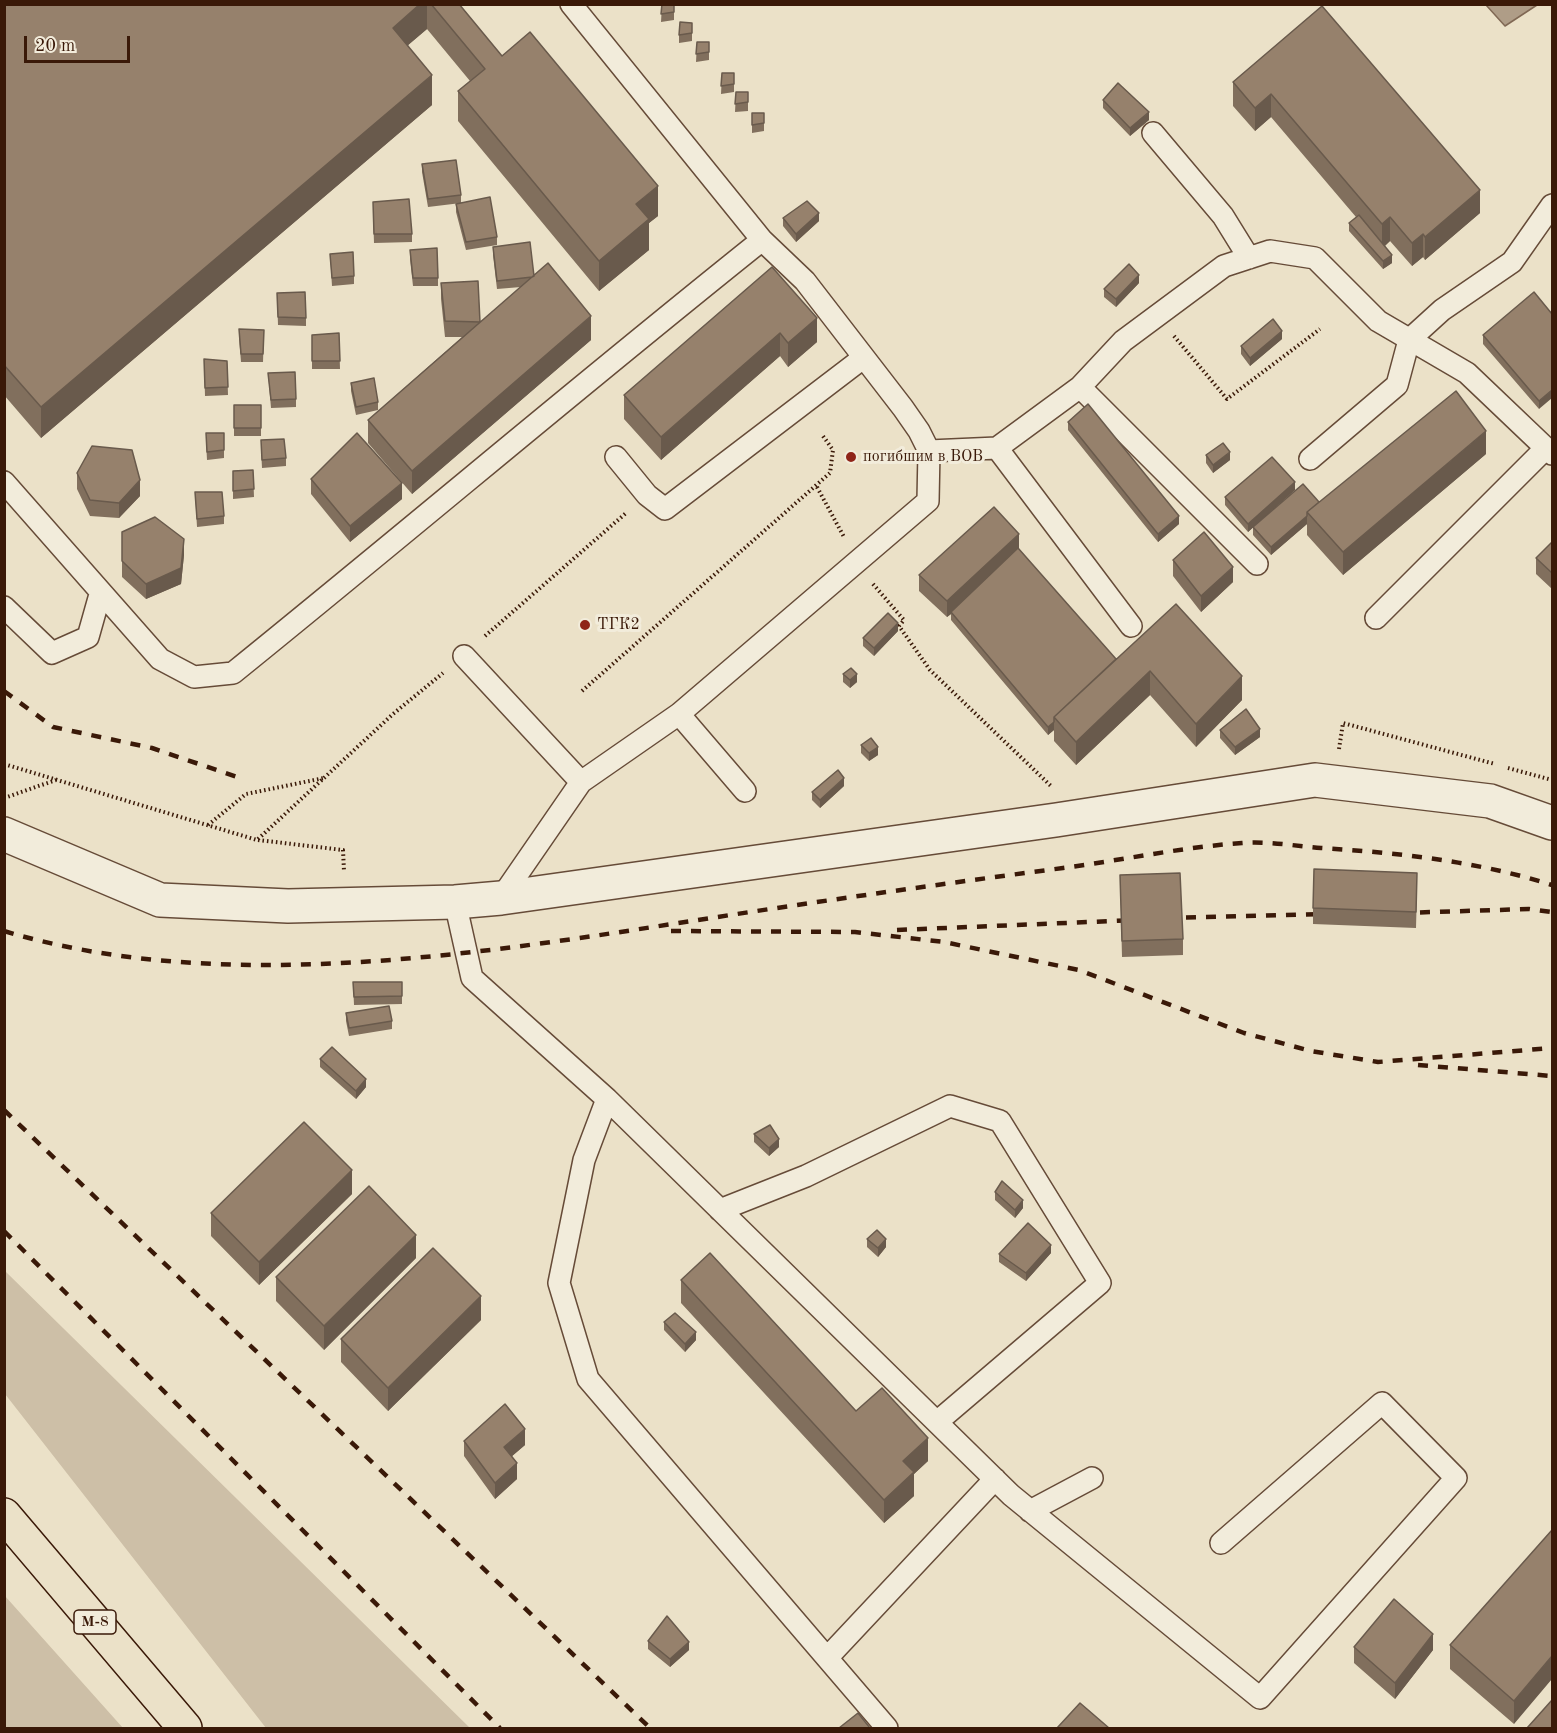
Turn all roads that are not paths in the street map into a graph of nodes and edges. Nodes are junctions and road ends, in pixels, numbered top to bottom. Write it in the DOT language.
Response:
graph roads {
  1 [pos="571,4"];
  2 [pos="1153,133"];
  3 [pos="1552,205"];
  4 [pos="762,240"];
  5 [pos="1250,258"];
  6 [pos="1408,340"];
  7 [pos="863,358"];
  8 [pos="1080,387"];
  9 [pos="997,448"];
  10 [pos="929,451"];
  11 [pos="1550,451"];
  12 [pos="616,457"];
  13 [pos="1310,459"];
  14 [pos="4,482"];
  15 [pos="1257,564"];
  16 [pos="99,598"];
  17 [pos="4,607"];
  18 [pos="1376,618"];
  19 [pos="1131,626"];
  20 [pos="464,656"];
  21 [pos="679,714"];
  22 [pos="581,782"];
  23 [pos="745,791"];
  24 [pos="1552,823"];
  25 [pos="4,834"];
  26 [pos="501,898"];
  27 [pos="455,902"];
  28 [pos="607,1099"];
  29 [pos="720,1210"];
  30 [pos="937,1422"];
  31 [pos="1092,1478"];
  32 [pos="995,1479"];
  33 [pos="1030,1511"];
  34 [pos="4,1515"];
  35 [pos="1221,1543"];
  36 [pos="827,1658"];
  37 [pos="185,1728"];
  38 [pos="887,1728"];
  1 -- 4 [label="lane"];
  2 -- 5 [label="lane"];
  3 -- 6 [label="lane"];
  4 -- 7 [label="lane"];
  4 -- 14 [label="lane"];
  5 -- 6 [label="lane"];
  5 -- 8 [label="lane"];
  6 -- 11 [label="lane"];
  6 -- 13 [label="lane"];
  7 -- 10 [label="lane"];
  7 -- 12 [label="lane"];
  8 -- 9 [label="lane"];
  8 -- 15 [label="lane"];
  9 -- 10 [label="lane"];
  9 -- 19 [label="lane"];
  10 -- 21 [label="lane"];
  11 -- 18 [label="lane"];
  16 -- 17 [label="lane"];
  20 -- 22 [label="lane"];
  21 -- 22 [label="lane"];
  21 -- 23 [label="lane"];
  22 -- 26 [label="lane"];
  24 -- 26 [label="street"];
  25 -- 27 [label="street"];
  26 -- 27 [label="street"];
  27 -- 28 [label="lane"];
  28 -- 29 [label="lane"];
  28 -- 36 [label="lane"];
  29 -- 30 [label="lane"];
  29 -- 30 [label="lane"];
  30 -- 32 [label="lane"];
  31 -- 33 [label="lane"];
  32 -- 33 [label="lane"];
  32 -- 36 [label="lane"];
  33 -- 35 [label="lane"];
  34 -- 37 [label="main road, М-8"];
  36 -- 38 [label="lane"];
}
